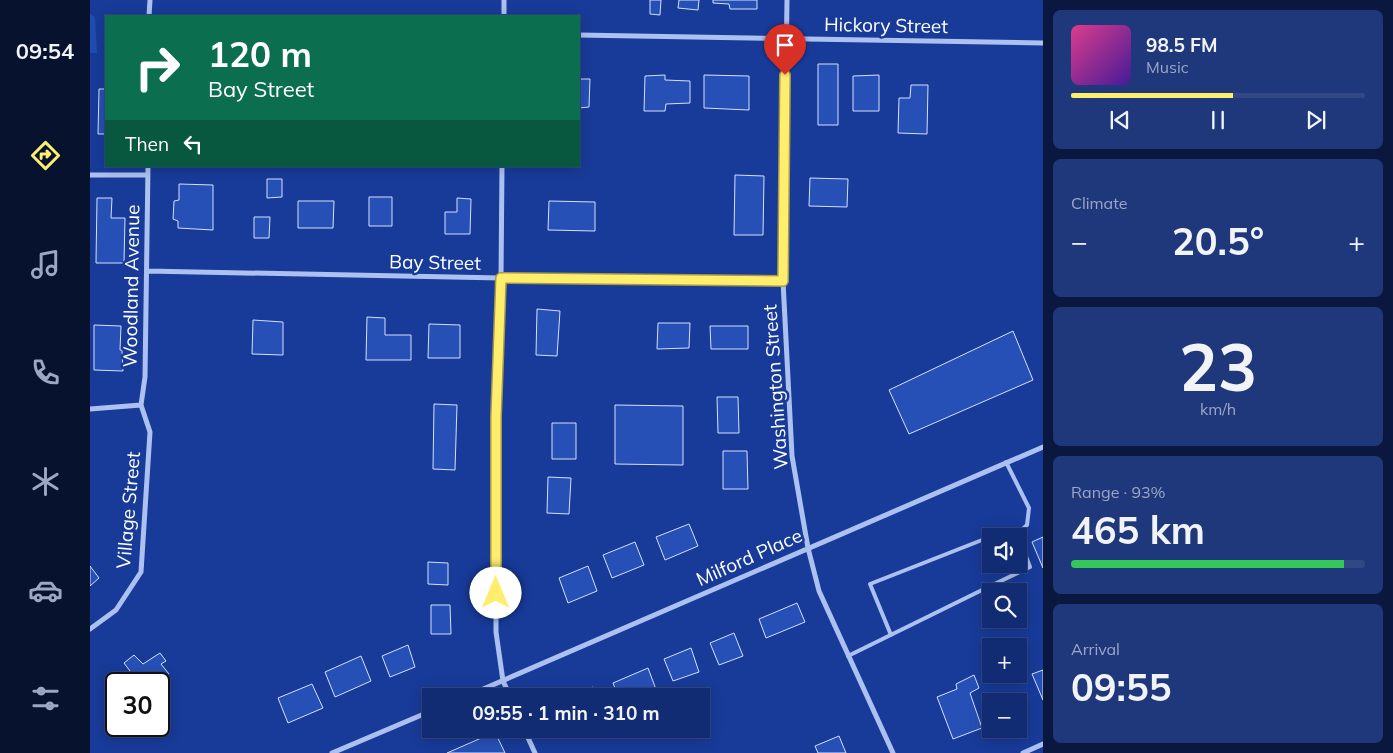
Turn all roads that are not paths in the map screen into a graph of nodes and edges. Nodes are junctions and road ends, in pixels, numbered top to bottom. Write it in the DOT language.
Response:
graph roads {
  1 [pos="150,0"];
  2 [pos="504,0"];
  3 [pos="787,0"];
  4 [pos="149,15"];
  5 [pos="504,15"];
  6 [pos="580,35"];
  7 [pos="785,38"];
  8 [pos="1043,43"];
  9 [pos="148,167"];
  10 [pos="502,167"];
  11 [pos="90,175"];
  12 [pos="148,175"];
  13 [pos="147,271"];
  14 [pos="501,278"];
  15 [pos="783,281"];
  16 [pos="141,405"];
  17 [pos="90,409"];
  18 [pos="1043,447"];
  19 [pos="1006,462"];
  20 [pos="1025,528"];
  21 [pos="982,539"];
  22 [pos="808,548"];
  23 [pos="1020,573"];
  24 [pos="90,629"];
  25 [pos="891,635"];
  26 [pos="848,656"];
  27 [pos="504,681"];
  28 [pos="487,688"];
  29 [pos="507,688"];
  30 [pos="422,715"];
  31 [pos="528,738"];
  32 [pos="1043,744"];
  33 [pos="332,753"];
  34 [pos="535,753"];
  35 [pos="893,753"];
  36 [pos="1023,753"];
  1 -- 4 [label="street"];
  2 -- 5 [label="street"];
  3 -- 7 [label="street, Washington Street"];
  6 -- 7 [label="street, Hickory Street"];
  7 -- 8 [label="street, Hickory Street"];
  7 -- 15 [label="street, Washington Street"];
  9 -- 12 [label="street, Woodland Avenue"];
  10 -- 14 [label="street"];
  11 -- 12 [label="street"];
  12 -- 13 [label="street, Woodland Avenue"];
  13 -- 14 [label="street, Bay Street"];
  13 -- 16 [label="street, Woodland Avenue"];
  14 -- 15 [label="street, Bay Street"];
  14 -- 27 [label="street"];
  15 -- 22 [label="street, Washington Street"];
  16 -- 17 [label="street"];
  16 -- 24 [label="street, Village Street"];
  18 -- 19 [label="street, Milford Place"];
  19 -- 20 [label="lane"];
  19 -- 22 [label="street, Milford Place"];
  21 -- 25 [label="lane"];
  22 -- 26 [label="street, Washington Street"];
  22 -- 27 [label="street, Milford Place"];
  23 -- 25 [label="lane"];
  25 -- 26 [label="lane"];
  26 -- 35 [label="street, Washington Street"];
  27 -- 28 [label="street, Milford Place"];
  27 -- 29 [label="street"];
  30 -- 33 [label="street"];
  31 -- 34 [label="street"];
  32 -- 36 [label="street"];
}
